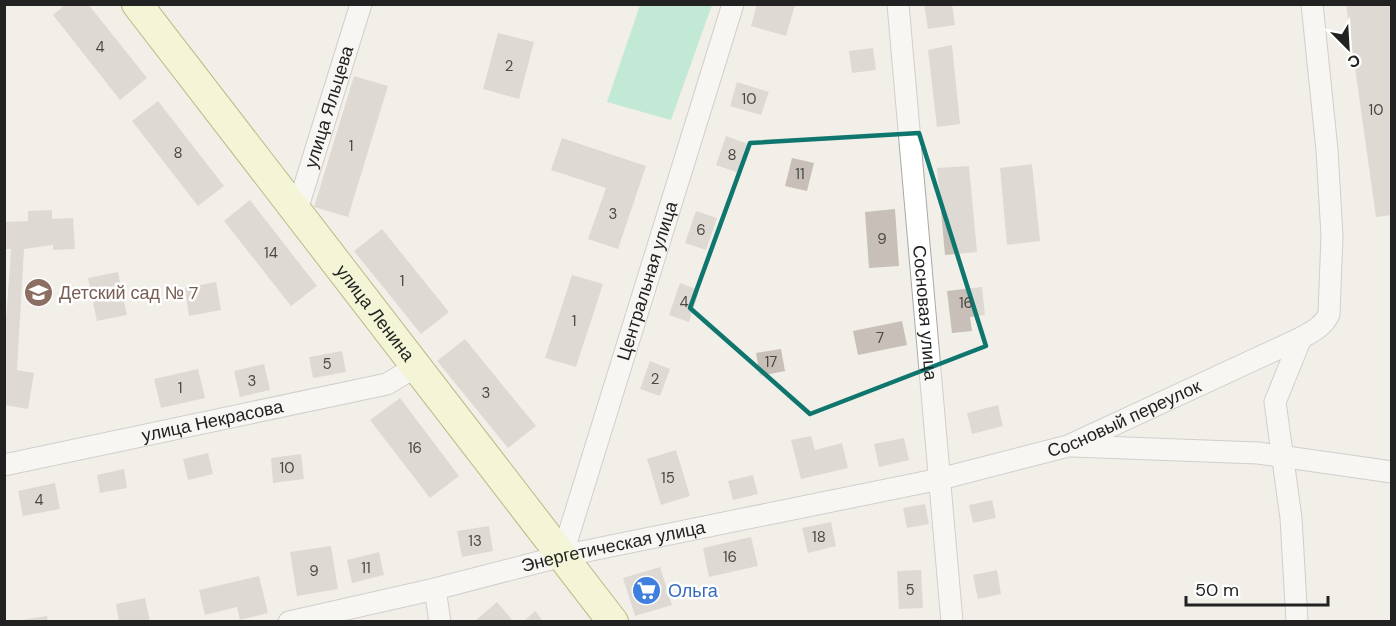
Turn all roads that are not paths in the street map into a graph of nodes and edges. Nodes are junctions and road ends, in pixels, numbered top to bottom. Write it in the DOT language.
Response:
graph roads {
  1 [pos="137,4"];
  2 [pos="361,4"];
  3 [pos="733,4"];
  4 [pos="898,4"];
  5 [pos="1312,4"];
  6 [pos="297,210"];
  7 [pos="1301,338"];
  8 [pos="417,366"];
  9 [pos="1068,446"];
  10 [pos="1282,457"];
  11 [pos="4,465"];
  12 [pos="1392,472"];
  13 [pos="940,478"];
  14 [pos="562,556"];
  15 [pos="435,589"];
  16 [pos="289,621"];
  17 [pos="440,621"];
  18 [pos="613,621"];
  19 [pos="952,621"];
  20 [pos="1297,621"];
  1 -- 6 [label="street, улица Ленина"];
  2 -- 6 [label="street, улица Яльцева"];
  3 -- 14 [label="street, Центральная улица"];
  4 -- 13 [label="street, Сосновая улица"];
  5 -- 7 [label="street, Сосновый переулок"];
  6 -- 8 [label="street, улица Ленина"];
  7 -- 9 [label="street, Сосновый переулок"];
  7 -- 10 [label="street"];
  8 -- 11 [label="street, улица Некрасова"];
  8 -- 14 [label="street, улица Ленина"];
  9 -- 10 [label="street"];
  9 -- 13 [label="street, Сосновый переулок"];
  10 -- 12 [label="street"];
  10 -- 20 [label="street"];
  13 -- 14 [label="street, Энергетическая улица"];
  13 -- 19 [label="street, Сосновая улица"];
  14 -- 15 [label="street, Энергетическая улица"];
  14 -- 18 [label="street, улица Ленина"];
  15 -- 16 [label="street, Энергетическая улица"];
  15 -- 17 [label="street"];
}
